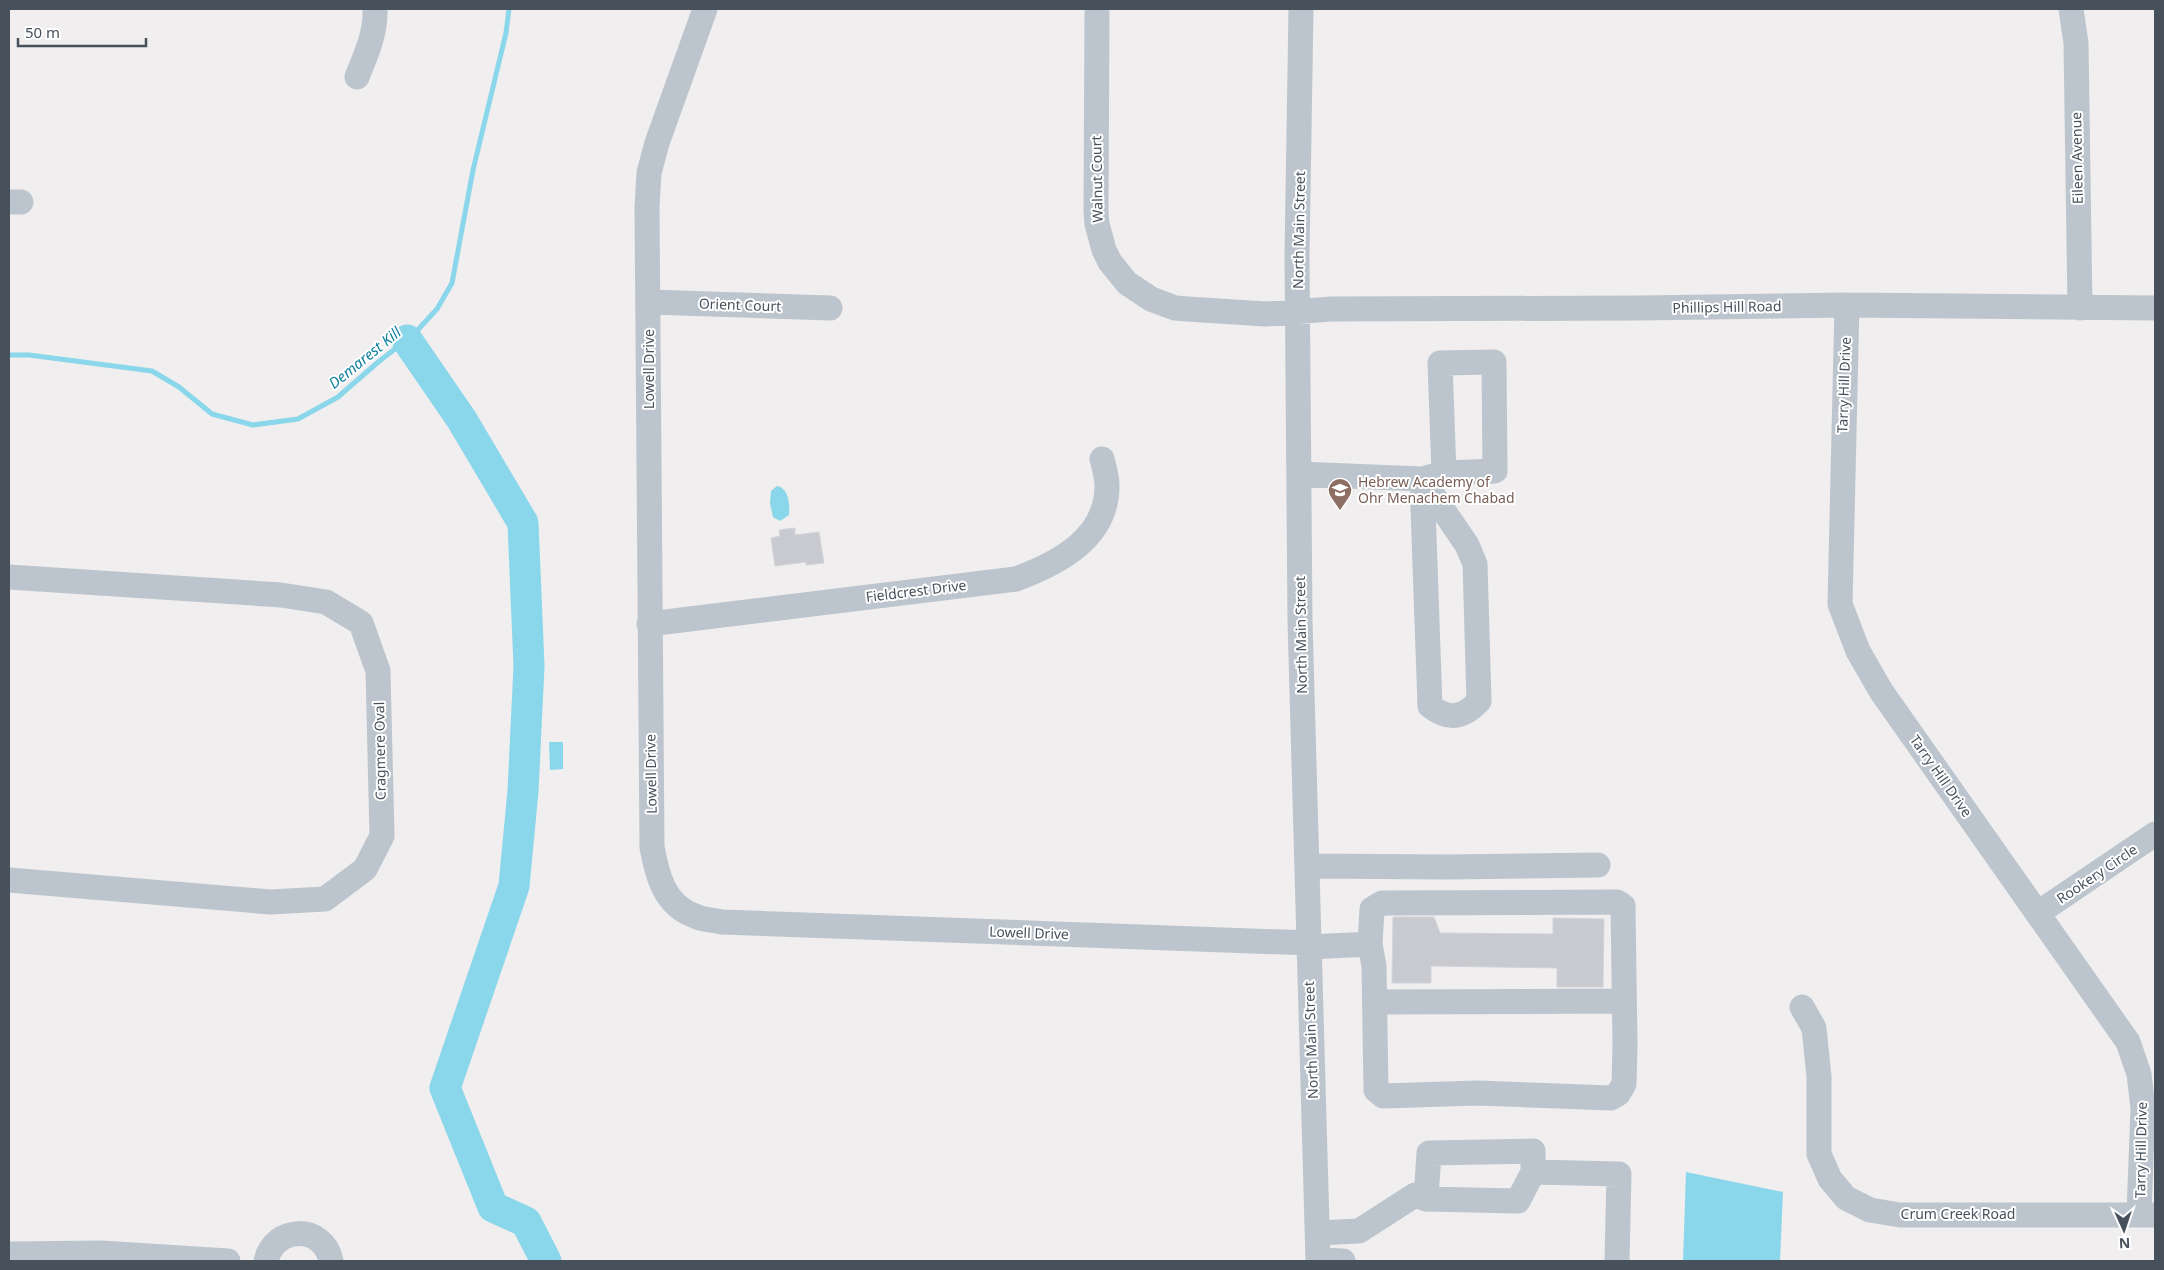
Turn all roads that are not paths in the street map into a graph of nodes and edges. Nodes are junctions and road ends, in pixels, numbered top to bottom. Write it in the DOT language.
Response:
graph roads {
  1 [pos="375,9"];
  2 [pos="705,9"];
  3 [pos="1097,9"];
  4 [pos="1301,9"];
  5 [pos="2071,9"];
  6 [pos="357,77"];
  7 [pos="649,302"];
  8 [pos="1847,306"];
  9 [pos="830,308"];
  10 [pos="2080,308"];
  11 [pos="2155,308"];
  12 [pos="1298,311"];
  13 [pos="1102,459"];
  14 [pos="1299,474"];
  15 [pos="1433,476"];
  16 [pos="1467,545"];
  17 [pos="1425,547"];
  18 [pos="9,576"];
  19 [pos="649,624"];
  20 [pos="2155,834"];
  21 [pos="1598,865"];
  22 [pos="1309,866"];
  23 [pos="9,880"];
  24 [pos="2038,913"];
  25 [pos="1370,944"];
  26 [pos="1308,945"];
  27 [pos="1624,1001"];
  28 [pos="1375,1002"];
  29 [pos="1802,1007"];
  30 [pos="1533,1172"];
  31 [pos="1426,1199"];
  32 [pos="2147,1214"];
  33 [pos="1318,1233"];
  34 [pos="9,1254"];
  35 [pos="228,1261"];
  36 [pos="266,1261"];
  37 [pos="331,1261"];
  38 [pos="1318,1261"];
  39 [pos="1343,1261"];
  40 [pos="1617,1261"];
  1 -- 6 [label="street"];
  2 -- 7 [label="street, Lowell Drive"];
  3 -- 12 [label="street, Walnut Court"];
  4 -- 12 [label="street, North Main Street"];
  5 -- 10 [label="street, Eileen Avenue"];
  7 -- 9 [label="street, Orient Court"];
  7 -- 19 [label="street, Lowell Drive"];
  8 -- 10 [label="street, Phillips Hill Road"];
  8 -- 12 [label="street, Phillips Hill Road"];
  8 -- 24 [label="street, Tarry Hill Drive"];
  10 -- 11 [label="street, Phillips Hill Road"];
  12 -- 14 [label="street, North Main Street"];
  13 -- 19 [label="street, Fieldcrest Drive"];
  14 -- 15 [label="street"];
  14 -- 22 [label="street, North Main Street"];
  15 -- 15 [label="street"];
  15 -- 16 [label="street"];
  15 -- 17 [label="street"];
  16 -- 17 [label="street"];
  16 -- 17 [label="street"];
  18 -- 23 [label="street, Cragmere Oval"];
  19 -- 26 [label="street, Lowell Drive"];
  20 -- 24 [label="street, Rookery Circle"];
  21 -- 22 [label="street"];
  22 -- 26 [label="street, North Main Street"];
  24 -- 32 [label="street, Tarry Hill Drive"];
  25 -- 26 [label="street, Lowell Drive"];
  25 -- 27 [label="street"];
  25 -- 28 [label="street"];
  26 -- 33 [label="street, North Main Street"];
  27 -- 28 [label="street"];
  27 -- 28 [label="street"];
  29 -- 32 [label="street, Crum Creek Road"];
  30 -- 31 [label="street"];
  30 -- 31 [label="street"];
  30 -- 40 [label="street"];
  31 -- 33 [label="street"];
  33 -- 38 [label="street, North Main Street"];
  34 -- 35 [label="street"];
  36 -- 37 [label="street"];
  38 -- 39 [label="street"];
}
